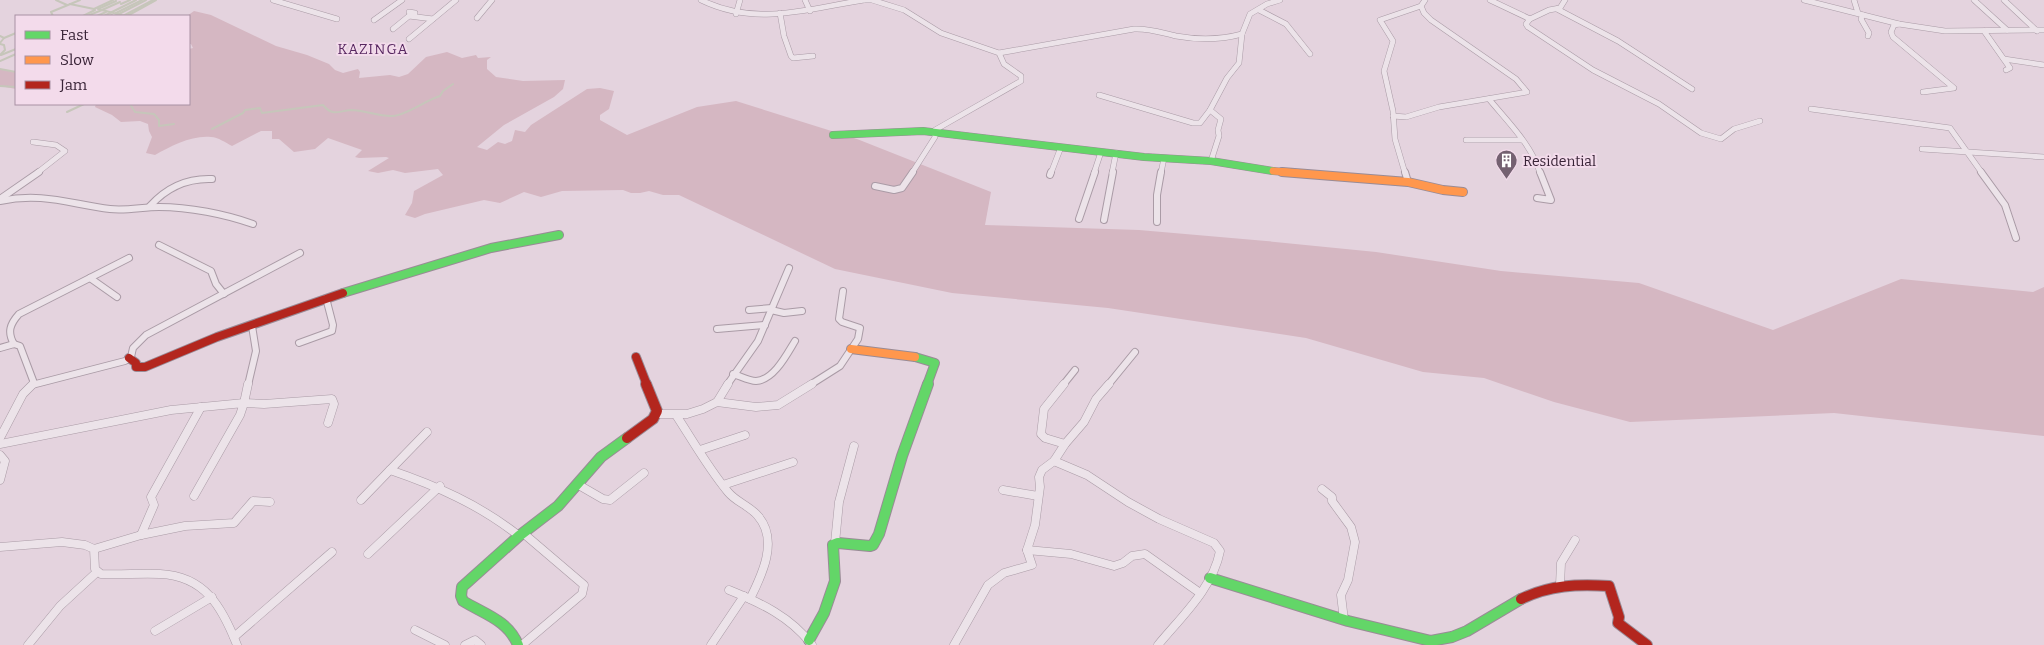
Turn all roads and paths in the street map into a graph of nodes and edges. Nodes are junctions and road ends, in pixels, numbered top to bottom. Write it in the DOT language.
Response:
graph roads {
  1 [pos="273,0"];
  2 [pos="402,0"];
  3 [pos="456,0"];
  4 [pos="492,0"];
  5 [pos="701,0"];
  6 [pos="740,0"];
  7 [pos="805,0"];
  8 [pos="864,0"];
  9 [pos="873,0"];
  10 [pos="1280,0"];
  11 [pos="1425,0"];
  12 [pos="1490,0"];
  13 [pos="1565,0"];
  14 [pos="1804,0"];
  15 [pos="1854,0"];
  16 [pos="1974,0"];
  17 [pos="2004,0"];
  18 [pos="1421,6"];
  19 [pos="1557,9"];
  20 [pos="1259,10"];
  21 [pos="810,11"];
  22 [pos="780,13"];
  23 [pos="736,14"];
  24 [pos="1860,14"];
  25 [pos="477,18"];
  26 [pos="337,19"];
  27 [pos="434,19"];
  28 [pos="1530,19"];
  29 [pos="374,20"];
  30 [pos="1899,24"];
  31 [pos="393,29"];
  32 [pos="1984,30"];
  33 [pos="2044,30"];
  34 [pos="2008,31"];
  35 [pos="2037,31"];
  36 [pos="1242,34"];
  37 [pos="1868,36"];
  38 [pos="409,40"];
  39 [pos="999,53"];
  40 [pos="1310,54"];
  41 [pos="813,56"];
  42 [pos="2004,59"];
  43 [pos="2044,65"];
  44 [pos="2006,70"];
  45 [pos="1692,90"];
  46 [pos="1923,92"];
  47 [pos="1099,95"];
  48 [pos="1489,99"];
  49 [pos="1812,109"];
  50 [pos="1210,110"];
  51 [pos="1393,116"];
  52 [pos="1760,121"];
  53 [pos="934,133"];
  54 [pos="833,135"];
  55 [pos="1466,140"];
  56 [pos="1522,140"];
  57 [pos="32,142"];
  58 [pos="1061,147"];
  59 [pos="1922,149"];
  60 [pos="1101,152"];
  61 [pos="1969,152"];
  62 [pos="1116,153"];
  63 [pos="2044,157"];
  64 [pos="1164,158"];
  65 [pos="1211,162"];
  66 [pos="1050,175"];
  67 [pos="212,179"];
  68 [pos="1408,182"];
  69 [pos="875,186"];
  70 [pos="1463,192"];
  71 [pos="1537,198"];
  72 [pos="0,200"];
  73 [pos="150,206"];
  74 [pos="1080,219"];
  75 [pos="1104,220"];
  76 [pos="1157,222"];
  77 [pos="253,224"];
  78 [pos="559,235"];
  79 [pos="2016,238"];
  80 [pos="159,245"];
  81 [pos="300,253"];
  82 [pos="129,258"];
  83 [pos="789,268"];
  84 [pos="90,278"];
  85 [pos="843,291"];
  86 [pos="224,294"];
  87 [pos="116,297"];
  88 [pos="326,298"];
  89 [pos="771,309"];
  90 [pos="750,310"];
  91 [pos="802,311"];
  92 [pos="765,324"];
  93 [pos="252,326"];
  94 [pos="717,329"];
  95 [pos="795,341"];
  96 [pos="299,343"];
  97 [pos="14,344"];
  98 [pos="0,348"];
  99 [pos="851,349"];
  100 [pos="1135,352"];
  101 [pos="636,357"];
  102 [pos="129,358"];
  103 [pos="1075,370"];
  104 [pos="733,374"];
  105 [pos="34,383"];
  106 [pos="717,402"];
  107 [pos="244,403"];
  108 [pos="201,407"];
  109 [pos="655,414"];
  110 [pos="676,415"];
  111 [pos="328,424"];
  112 [pos="427,432"];
  113 [pos="745,435"];
  114 [pos="0,438"];
  115 [pos="0,444"];
  116 [pos="1065,444"];
  117 [pos="854,446"];
  118 [pos="700,450"];
  119 [pos="0,455"];
  120 [pos="1054,461"];
  121 [pos="793,462"];
  122 [pos="390,470"];
  123 [pos="644,472"];
  124 [pos="0,480"];
  125 [pos="577,484"];
  126 [pos="723,485"];
  127 [pos="440,486"];
  128 [pos="1322,489"];
  129 [pos="1003,490"];
  130 [pos="194,496"];
  131 [pos="1038,496"];
  132 [pos="362,500"];
  133 [pos="270,502"];
  134 [pos="140,535"];
  135 [pos="521,535"];
  136 [pos="1574,540"];
  137 [pos="835,544"];
  138 [pos="0,547"];
  139 [pos="94,549"];
  140 [pos="1027,550"];
  141 [pos="332,552"];
  142 [pos="368,554"];
  143 [pos="97,572"];
  144 [pos="1210,578"];
  145 [pos="1560,585"];
  146 [pos="729,590"];
  147 [pos="1200,593"];
  148 [pos="212,597"];
  149 [pos="747,598"];
  150 [pos="1344,620"];
  151 [pos="415,630"];
  152 [pos="155,631"];
  153 [pos="234,637"];
  154 [pos="810,642"];
  155 [pos="28,645"];
  156 [pos="237,645"];
  157 [pos="445,645"];
  158 [pos="465,645"];
  159 [pos="481,645"];
  160 [pos="520,645"];
  161 [pos="711,645"];
  162 [pos="954,645"];
  163 [pos="1158,645"];
  164 [pos="1647,645"];
  1 -- 26 [label="street"];
  2 -- 29 [label="street"];
  3 -- 27 [label="street"];
  4 -- 25 [label="street"];
  5 -- 23 [label="street"];
  6 -- 23 [label="street"];
  7 -- 21 [label="street"];
  8 -- 9 [label="street"];
  8 -- 21 [label="street"];
  9 -- 39 [label="street"];
  10 -- 20 [label="street"];
  11 -- 18 [label="street"];
  12 -- 28 [label="street"];
  13 -- 19 [label="street"];
  14 -- 24 [label="street"];
  15 -- 24 [label="street"];
  16 -- 34 [label="street"];
  17 -- 35 [label="street"];
  18 -- 48 [label="street"];
  18 -- 51 [label="street"];
  19 -- 28 [label="street"];
  19 -- 45 [label="street"];
  20 -- 36 [label="street"];
  20 -- 40 [label="street"];
  21 -- 22 [label="street"];
  22 -- 23 [label="street"];
  22 -- 41 [label="street"];
  24 -- 30 [label="street"];
  24 -- 37 [label="street"];
  27 -- 31 [label="street"];
  27 -- 38 [label="street"];
  28 -- 52 [label="street"];
  30 -- 32 [label="street"];
  30 -- 46 [label="street"];
  32 -- 34 [label="street"];
  32 -- 42 [label="street"];
  33 -- 35 [label="street"];
  34 -- 35 [label="street"];
  36 -- 39 [label="street"];
  36 -- 50 [label="street"];
  39 -- 53 [label="street"];
  42 -- 43 [label="street"];
  42 -- 44 [label="street"];
  47 -- 50 [label="street"];
  48 -- 51 [label="street"];
  48 -- 56 [label="street"];
  49 -- 61 [label="street"];
  50 -- 65 [label="street"];
  51 -- 68 [label="street"];
  53 -- 54 [label="street"];
  53 -- 58 [label="street"];
  53 -- 69 [label="street"];
  55 -- 56 [label="street"];
  56 -- 71 [label="street"];
  57 -- 72 [label="street"];
  58 -- 60 [label="street"];
  58 -- 66 [label="street"];
  59 -- 61 [label="street"];
  60 -- 62 [label="street"];
  60 -- 74 [label="street"];
  61 -- 63 [label="street"];
  61 -- 79 [label="street"];
  62 -- 64 [label="street"];
  62 -- 75 [label="street"];
  64 -- 65 [label="street"];
  64 -- 76 [label="street"];
  65 -- 68 [label="street"];
  67 -- 73 [label="street"];
  68 -- 70 [label="street"];
  72 -- 73 [label="street"];
  73 -- 77 [label="street"];
  78 -- 88 [label="street"];
  80 -- 86 [label="street"];
  81 -- 86 [label="street"];
  82 -- 84 [label="street"];
  83 -- 89 [label="street"];
  84 -- 87 [label="street"];
  84 -- 97 [label="street"];
  85 -- 99 [label="street"];
  86 -- 102 [label="street"];
  88 -- 93 [label="street"];
  88 -- 96 [label="street"];
  89 -- 90 [label="street"];
  89 -- 91 [label="street"];
  89 -- 92 [label="street"];
  92 -- 94 [label="street"];
  92 -- 104 [label="street"];
  93 -- 102 [label="street"];
  93 -- 107 [label="street"];
  95 -- 104 [label="street"];
  97 -- 98 [label="street"];
  97 -- 105 [label="street"];
  99 -- 106 [label="street"];
  99 -- 137 [label="street"];
  100 -- 116 [label="street"];
  101 -- 109 [label="street"];
  102 -- 105 [label="street"];
  103 -- 116 [label="street"];
  104 -- 106 [label="street"];
  105 -- 114 [label="street"];
  106 -- 110 [label="street"];
  107 -- 108 [label="street"];
  107 -- 111 [label="street"];
  107 -- 130 [label="street"];
  108 -- 115 [label="street"];
  108 -- 134 [label="street"];
  109 -- 110 [label="street"];
  109 -- 125 [label="street"];
  110 -- 118 [label="street"];
  112 -- 122 [label="street"];
  113 -- 118 [label="street"];
  116 -- 120 [label="street"];
  117 -- 137 [label="street"];
  118 -- 126 [label="street"];
  119 -- 124 [label="street"];
  120 -- 131 [label="street"];
  120 -- 144 [label="street"];
  121 -- 126 [label="street"];
  122 -- 127 [label="street"];
  122 -- 132 [label="street"];
  123 -- 125 [label="street"];
  125 -- 135 [label="street"];
  126 -- 149 [label="street"];
  127 -- 135 [label="street"];
  127 -- 142 [label="street"];
  128 -- 150 [label="street"];
  129 -- 131 [label="street"];
  131 -- 140 [label="street"];
  133 -- 134 [label="street"];
  134 -- 139 [label="street"];
  135 -- 160 [label="street"];
  135 -- 160 [label="street"];
  136 -- 145 [label="street"];
  137 -- 154 [label="street"];
  138 -- 139 [label="street"];
  139 -- 143 [label="street"];
  140 -- 147 [label="street"];
  140 -- 162 [label="street"];
  141 -- 153 [label="street"];
  143 -- 148 [label="street"];
  143 -- 155 [label="street"];
  144 -- 147 [label="street"];
  144 -- 150 [label="street"];
  145 -- 150 [label="street"];
  145 -- 164 [label="street"];
  146 -- 149 [label="street"];
  147 -- 163 [label="street"];
  148 -- 152 [label="street"];
  148 -- 153 [label="street"];
  149 -- 154 [label="street"];
  149 -- 161 [label="street"];
  151 -- 157 [label="street"];
  153 -- 156 [label="street"];
  158 -- 159 [label="street"];
}
